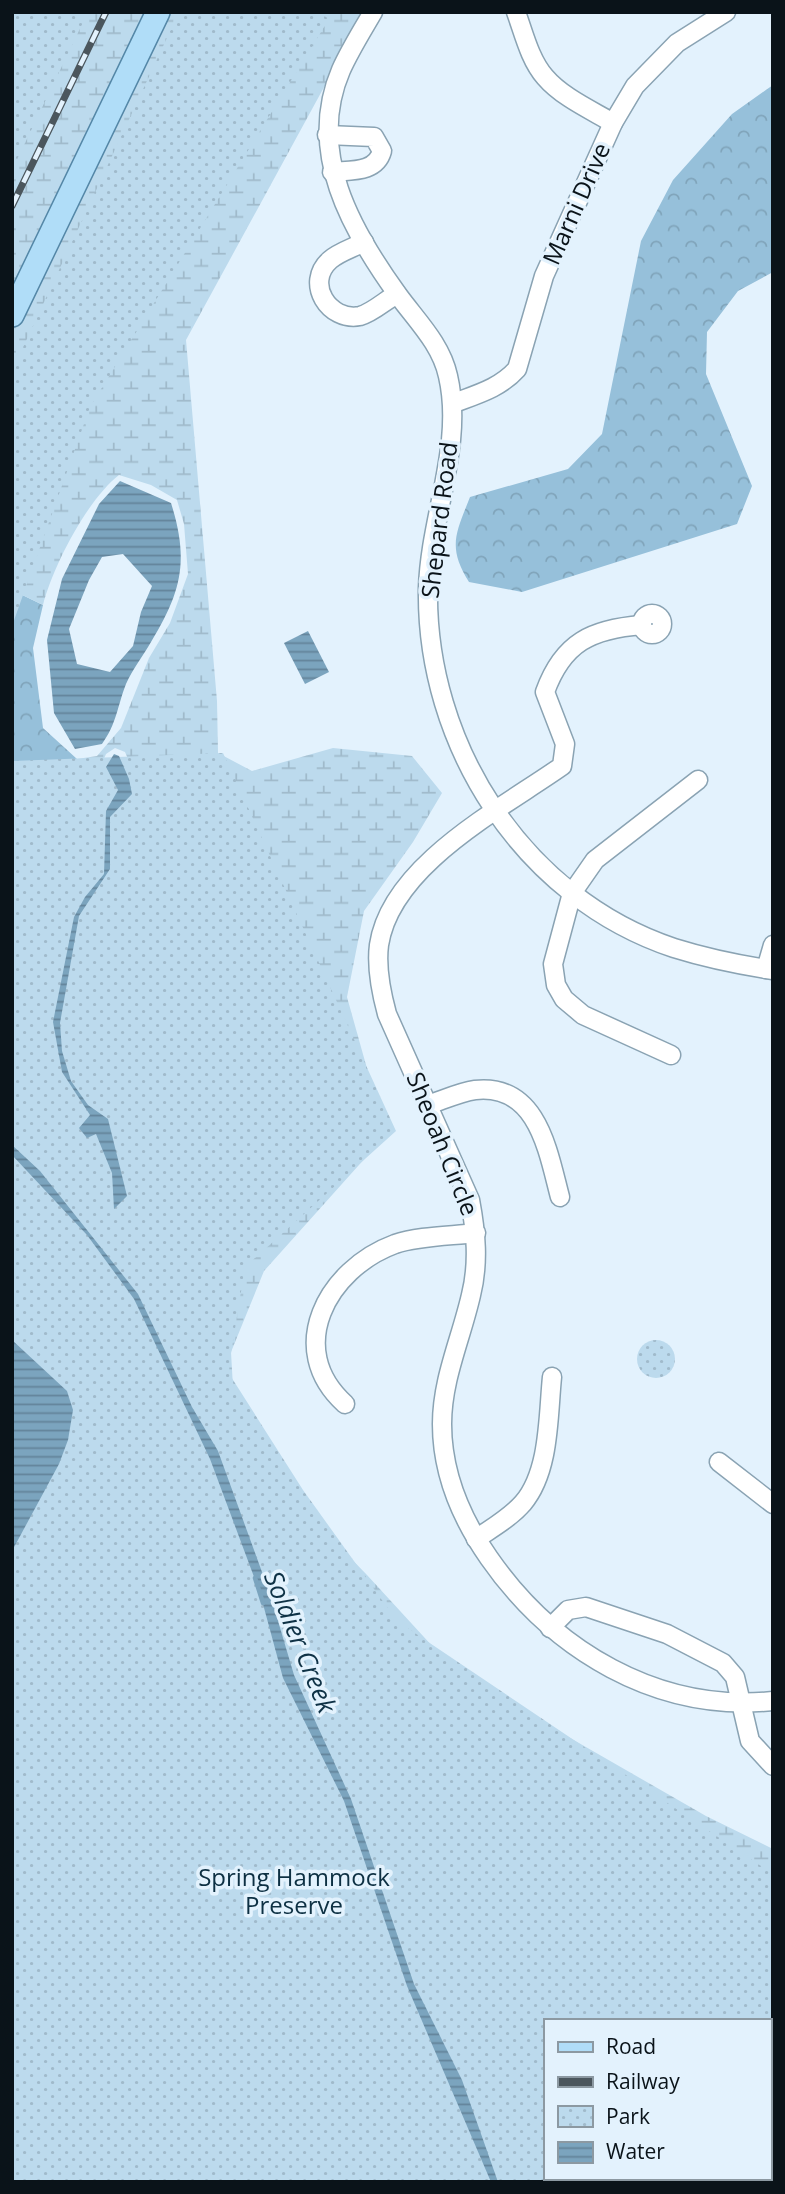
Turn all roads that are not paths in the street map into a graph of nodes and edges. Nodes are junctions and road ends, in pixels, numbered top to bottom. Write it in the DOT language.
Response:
graph roads {
  1 [pos="158,12"];
  2 [pos="373,12"];
  3 [pos="516,12"];
  4 [pos="719,14"];
  5 [pos="613,123"];
  6 [pos="327,135"];
  7 [pos="332,172"];
  8 [pos="364,242"];
  9 [pos="397,294"];
  10 [pos="12,315"];
  11 [pos="454,403"];
  12 [pos="642,625"];
  13 [pos="698,780"];
  14 [pos="495,813"];
  15 [pos="572,893"];
  16 [pos="773,945"];
  17 [pos="770,969"];
  18 [pos="671,1055"];
  19 [pos="428,1105"];
  20 [pos="560,1196"];
  21 [pos="476,1233"];
  22 [pos="552,1377"];
  23 [pos="345,1404"];
  24 [pos="719,1462"];
  25 [pos="773,1504"];
  26 [pos="476,1539"];
  27 [pos="550,1628"];
  28 [pos="773,1701"];
  29 [pos="740,1705"];
  30 [pos="773,1766"];
  1 -- 10 [label="main road"];
  2 -- 6 [label="street, Shepard Road"];
  3 -- 5 [label="street"];
  4 -- 5 [label="street, Marni Drive"];
  5 -- 11 [label="street, Marni Drive"];
  6 -- 7 [label="street, Shepard Road"];
  6 -- 7 [label="street"];
  7 -- 8 [label="street, Shepard Road"];
  8 -- 9 [label="street, Shepard Road"];
  8 -- 9 [label="street"];
  9 -- 11 [label="street, Shepard Road"];
  11 -- 14 [label="street, Shepard Road"];
  12 -- 14 [label="street, Sheoah Circle"];
  13 -- 15 [label="street"];
  14 -- 15 [label="street, Shepard Road"];
  14 -- 19 [label="street, Sheoah Circle"];
  15 -- 17 [label="street, Shepard Road"];
  15 -- 18 [label="street"];
  16 -- 17 [label="street"];
  19 -- 20 [label="street"];
  19 -- 21 [label="street, Sheoah Circle"];
  21 -- 23 [label="street"];
  21 -- 26 [label="street, Sheoah Circle"];
  22 -- 26 [label="street"];
  24 -- 25 [label="street"];
  26 -- 27 [label="street, Sheoah Circle"];
  27 -- 29 [label="street, Sheoah Circle"];
  27 -- 29 [label="street"];
  28 -- 29 [label="street, Sheoah Circle"];
  29 -- 30 [label="street"];
}
